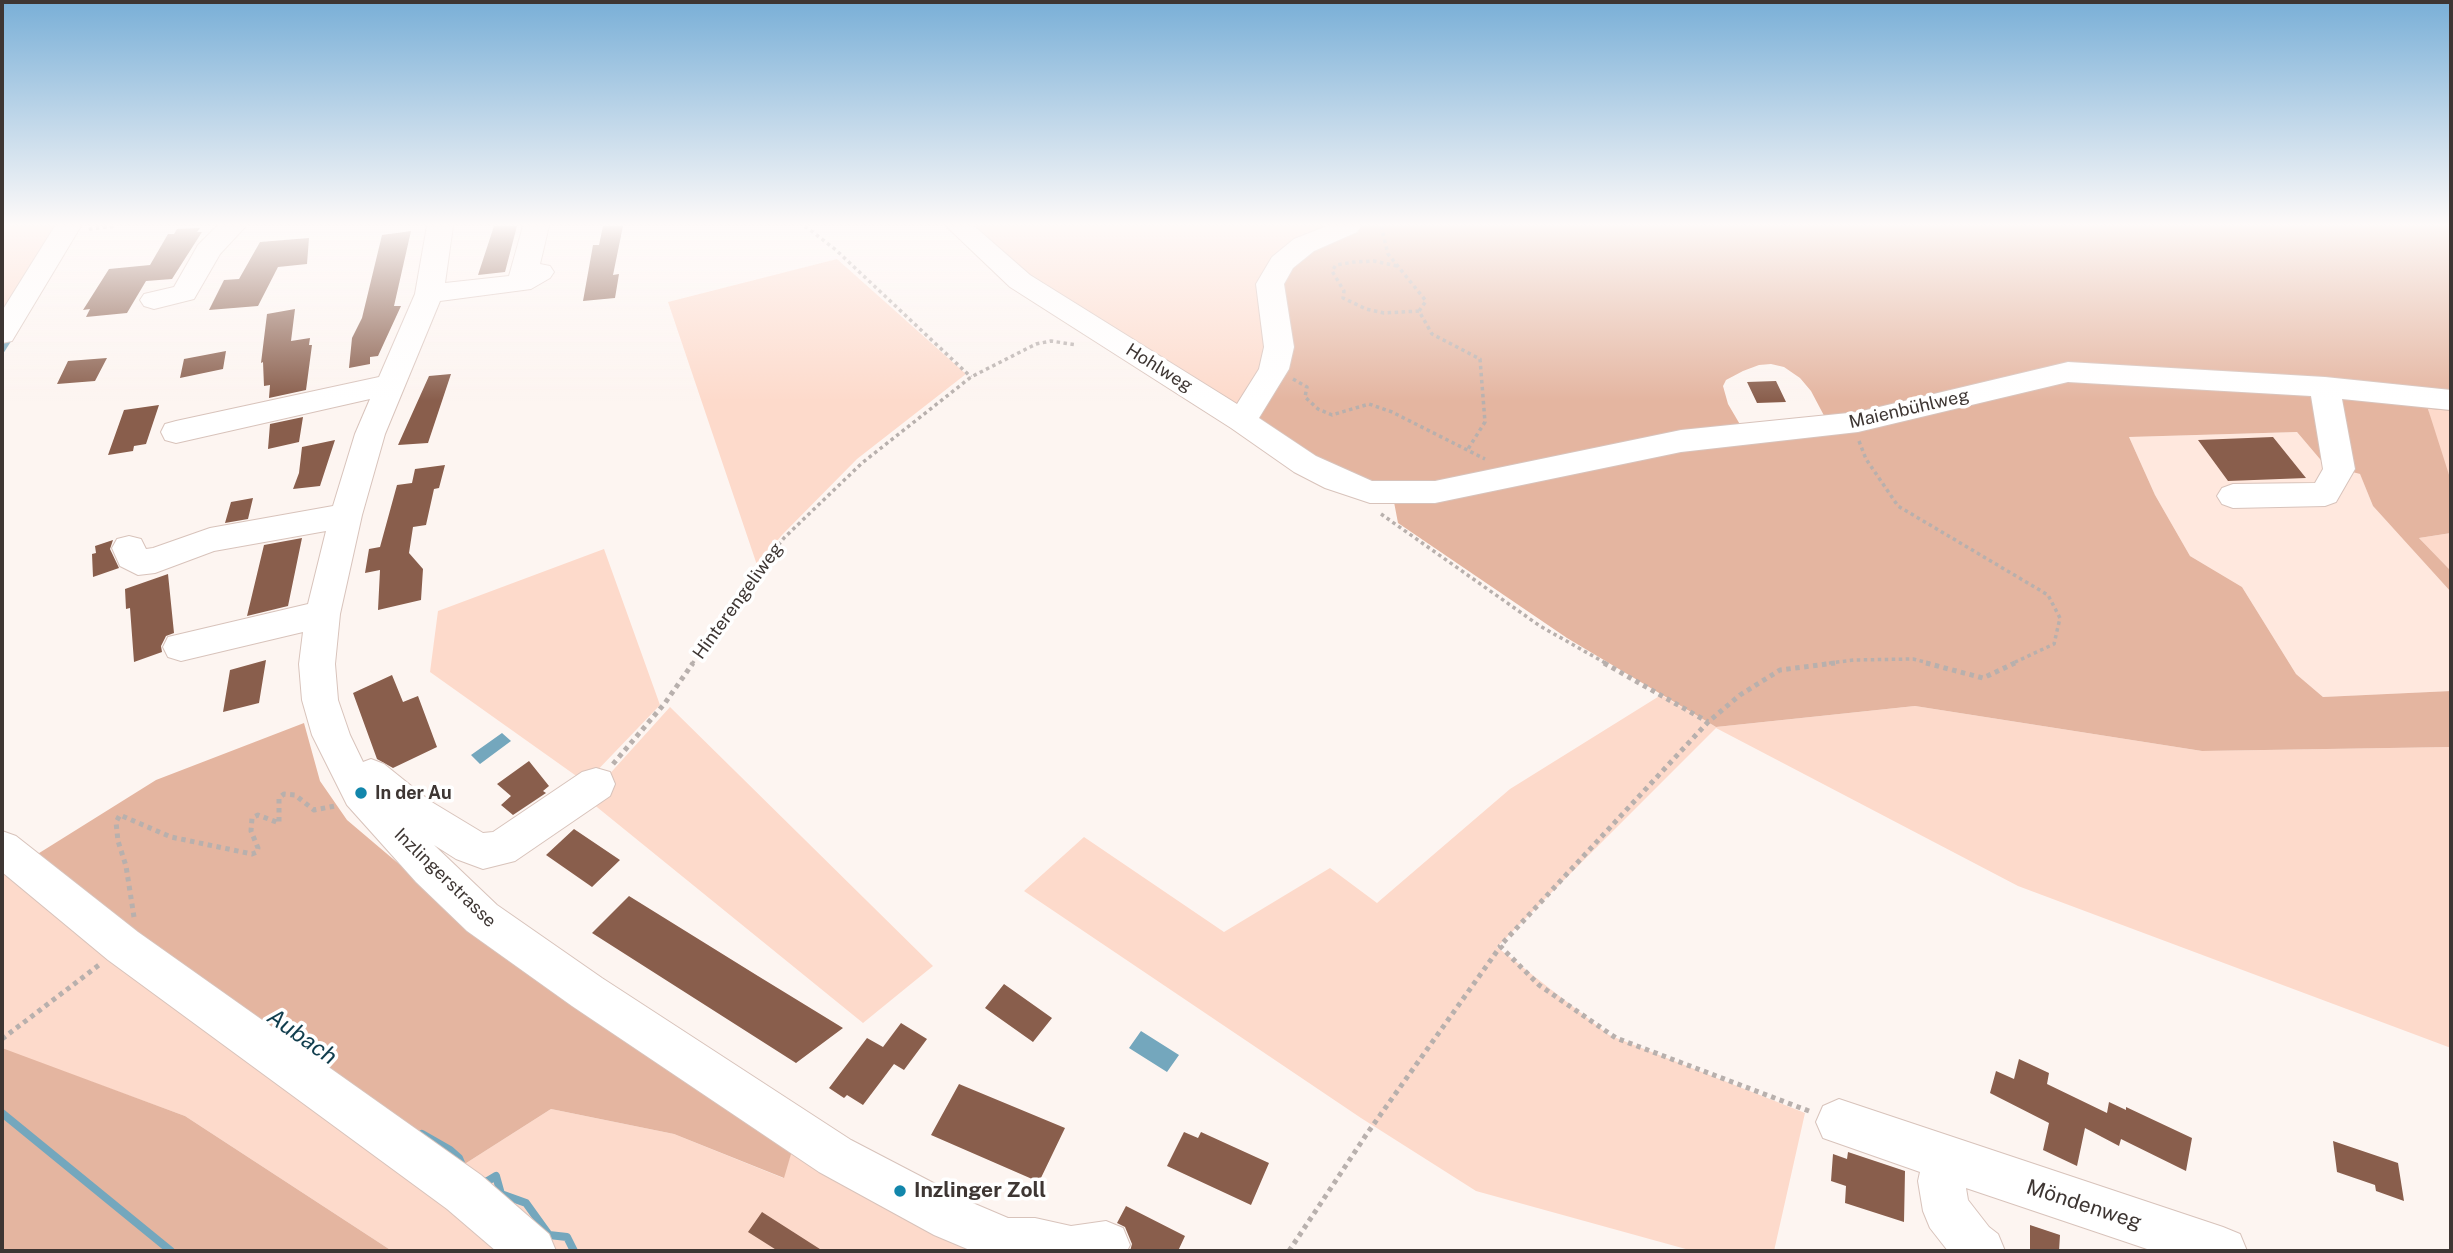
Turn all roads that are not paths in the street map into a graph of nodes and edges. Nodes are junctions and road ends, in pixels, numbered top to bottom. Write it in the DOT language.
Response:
graph roads {
  1 [pos="32,284"];
  2 [pos="189,284"];
  3 [pos="431,284"];
  4 [pos="486,284"];
  5 [pos="1026,284"];
  6 [pos="1270,284"];
  7 [pos="429,294"];
  8 [pos="154,300"];
  9 [pos="2,334"];
  10 [pos="391,384"];
  11 [pos="2325,387"];
  12 [pos="2451,400"];
  13 [pos="1242,421"];
  14 [pos="176,432"];
  15 [pos="1370,492"];
  16 [pos="2234,496"];
  17 [pos="346,515"];
  18 [pos="129,548"];
  19 [pos="323,614"];
  20 [pos="181,647"];
  21 [pos="596,784"];
  22 [pos="356,790"];
  23 [pos="2,848"];
  24 [pos="1839,1122"];
  25 [pos="1946,1158"];
  26 [pos="1106,1245"];
  27 [pos="1018,1247"];
  28 [pos="532,1251"];
  29 [pos="1981,1251"];
  30 [pos="2223,1251"];
  1 -- 9 [label="street"];
  2 -- 8 [label="street"];
  3 -- 7 [label="street, Inzlingerstrasse"];
  4 -- 7 [label="street"];
  5 -- 13 [label="street, Hohlweg"];
  6 -- 13 [label="street"];
  7 -- 10 [label="street, Inzlingerstrasse"];
  10 -- 14 [label="street"];
  10 -- 17 [label="street, Inzlingerstrasse"];
  11 -- 12 [label="street, Maienbühlweg"];
  11 -- 15 [label="street, Maienbühlweg"];
  11 -- 16 [label="street"];
  13 -- 15 [label="street, Hohlweg"];
  17 -- 18 [label="street"];
  17 -- 19 [label="street, Inzlingerstrasse"];
  19 -- 20 [label="street"];
  19 -- 27 [label="street, Inzlingerstrasse"];
  21 -- 22 [label="street"];
  23 -- 28 [label="street"];
  24 -- 25 [label="street, Möndenweg"];
  25 -- 29 [label="street"];
  25 -- 30 [label="street, Möndenweg"];
  26 -- 27 [label="street, Inzlingerstrasse"];
}
